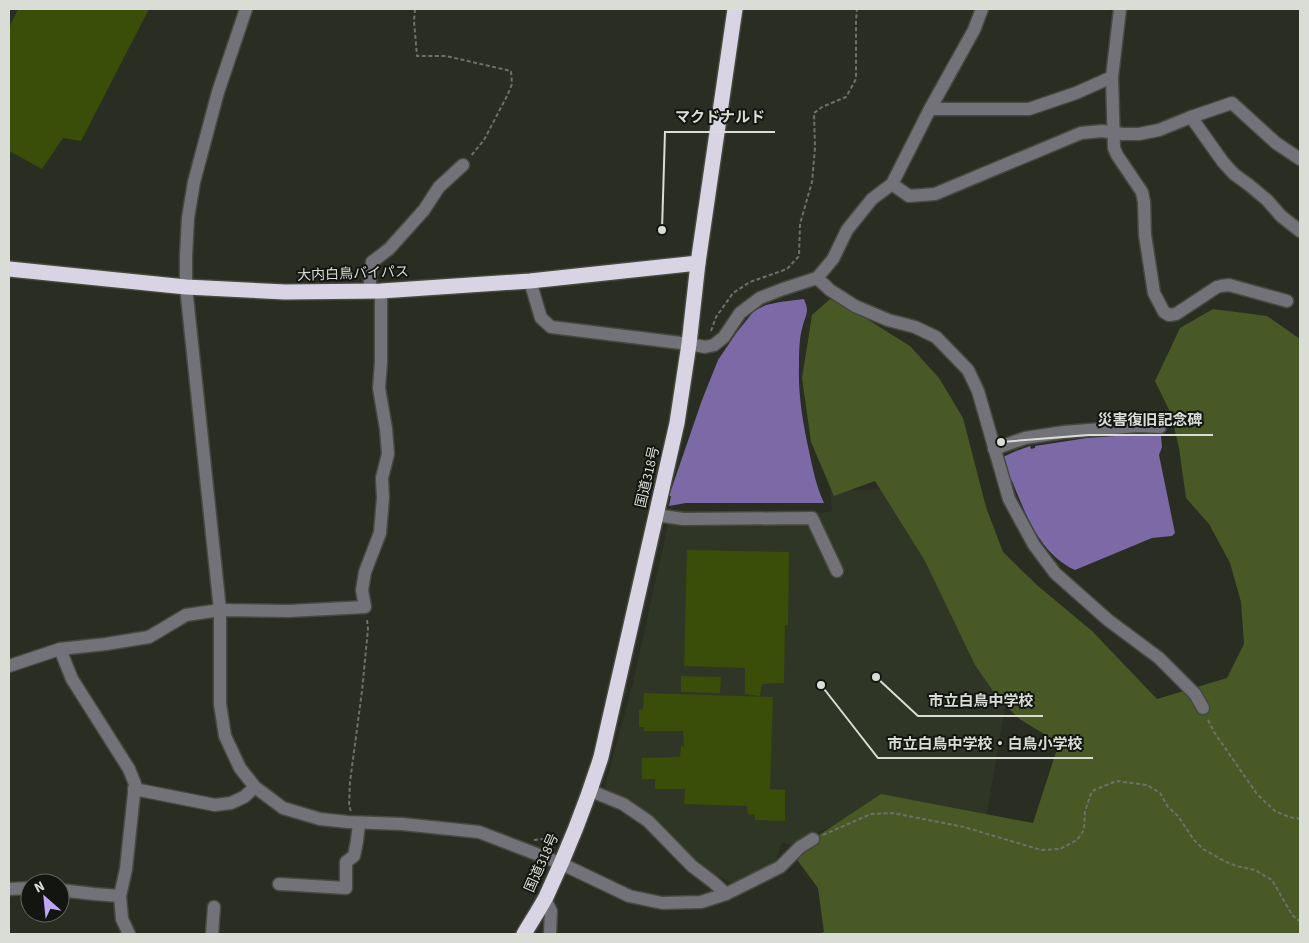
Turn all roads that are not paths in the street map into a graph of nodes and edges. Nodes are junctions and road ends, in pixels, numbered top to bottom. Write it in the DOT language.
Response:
graph roads {
  1 [pos="246,9"];
  2 [pos="735,9"];
  3 [pos="982,9"];
  4 [pos="1120,9"];
  5 [pos="1112,77"];
  6 [pos="930,109"];
  7 [pos="1191,117"];
  8 [pos="1114,133"];
  9 [pos="1300,159"];
  10 [pos="463,165"];
  11 [pos="892,184"];
  12 [pos="1300,231"];
  13 [pos="698,263"];
  14 [pos="9,269"];
  15 [pos="817,278"];
  16 [pos="530,281"];
  17 [pos="186,287"];
  18 [pos="375,291"];
  19 [pos="1287,301"];
  20 [pos="689,344"];
  21 [pos="1160,427"];
  22 [pos="994,449"];
  23 [pos="663,516"];
  24 [pos="837,571"];
  25 [pos="220,610"];
  26 [pos="60,649"];
  27 [pos="9,666"];
  28 [pos="1203,708"];
  29 [pos="255,788"];
  30 [pos="134,789"];
  31 [pos="590,790"];
  32 [pos="356,818"];
  33 [pos="813,839"];
  34 [pos="560,864"];
  35 [pos="279,884"];
  36 [pos="70,891"];
  37 [pos="726,894"];
  38 [pos="120,896"];
  39 [pos="545,899"];
  40 [pos="214,907"];
  41 [pos="129,934"];
  42 [pos="212,934"];
  43 [pos="524,934"];
  44 [pos="550,934"];
  1 -- 17 [label="street"];
  2 -- 13 [label="highway, 国道318号"];
  3 -- 6 [label="street"];
  4 -- 5 [label="street"];
  5 -- 6 [label="street"];
  5 -- 8 [label="street"];
  6 -- 11 [label="street"];
  7 -- 8 [label="street"];
  7 -- 9 [label="street"];
  7 -- 12 [label="street"];
  8 -- 11 [label="street"];
  8 -- 19 [label="street"];
  10 -- 18 [label="street"];
  11 -- 15 [label="street"];
  13 -- 16 [label="highway, 大内白鳥バイパス"];
  13 -- 20 [label="highway, 国道318号"];
  14 -- 17 [label="highway, 大内白鳥バイパス"];
  15 -- 20 [label="street"];
  15 -- 22 [label="street"];
  16 -- 18 [label="highway, 大内白鳥バイパス"];
  16 -- 20 [label="street"];
  17 -- 18 [label="highway, 大内白鳥バイパス"];
  17 -- 25 [label="street"];
  18 -- 25 [label="street"];
  20 -- 23 [label="highway, 国道318号"];
  21 -- 22 [label="street"];
  22 -- 28 [label="street"];
  23 -- 24 [label="street"];
  23 -- 31 [label="highway, 国道318号"];
  25 -- 26 [label="street"];
  25 -- 29 [label="street"];
  26 -- 27 [label="street"];
  26 -- 30 [label="street"];
  29 -- 30 [label="street"];
  29 -- 32 [label="street"];
  30 -- 38 [label="street"];
  31 -- 34 [label="highway, 国道318号"];
  31 -- 37 [label="street"];
  32 -- 34 [label="street"];
  32 -- 35 [label="street"];
  33 -- 37 [label="street"];
  34 -- 37 [label="street"];
  34 -- 39 [label="highway, 国道318号"];
  36 -- 38 [label="street"];
  38 -- 41 [label="street"];
  39 -- 43 [label="highway, 国道318号"];
  39 -- 44 [label="street"];
  40 -- 42 [label="street"];
}
